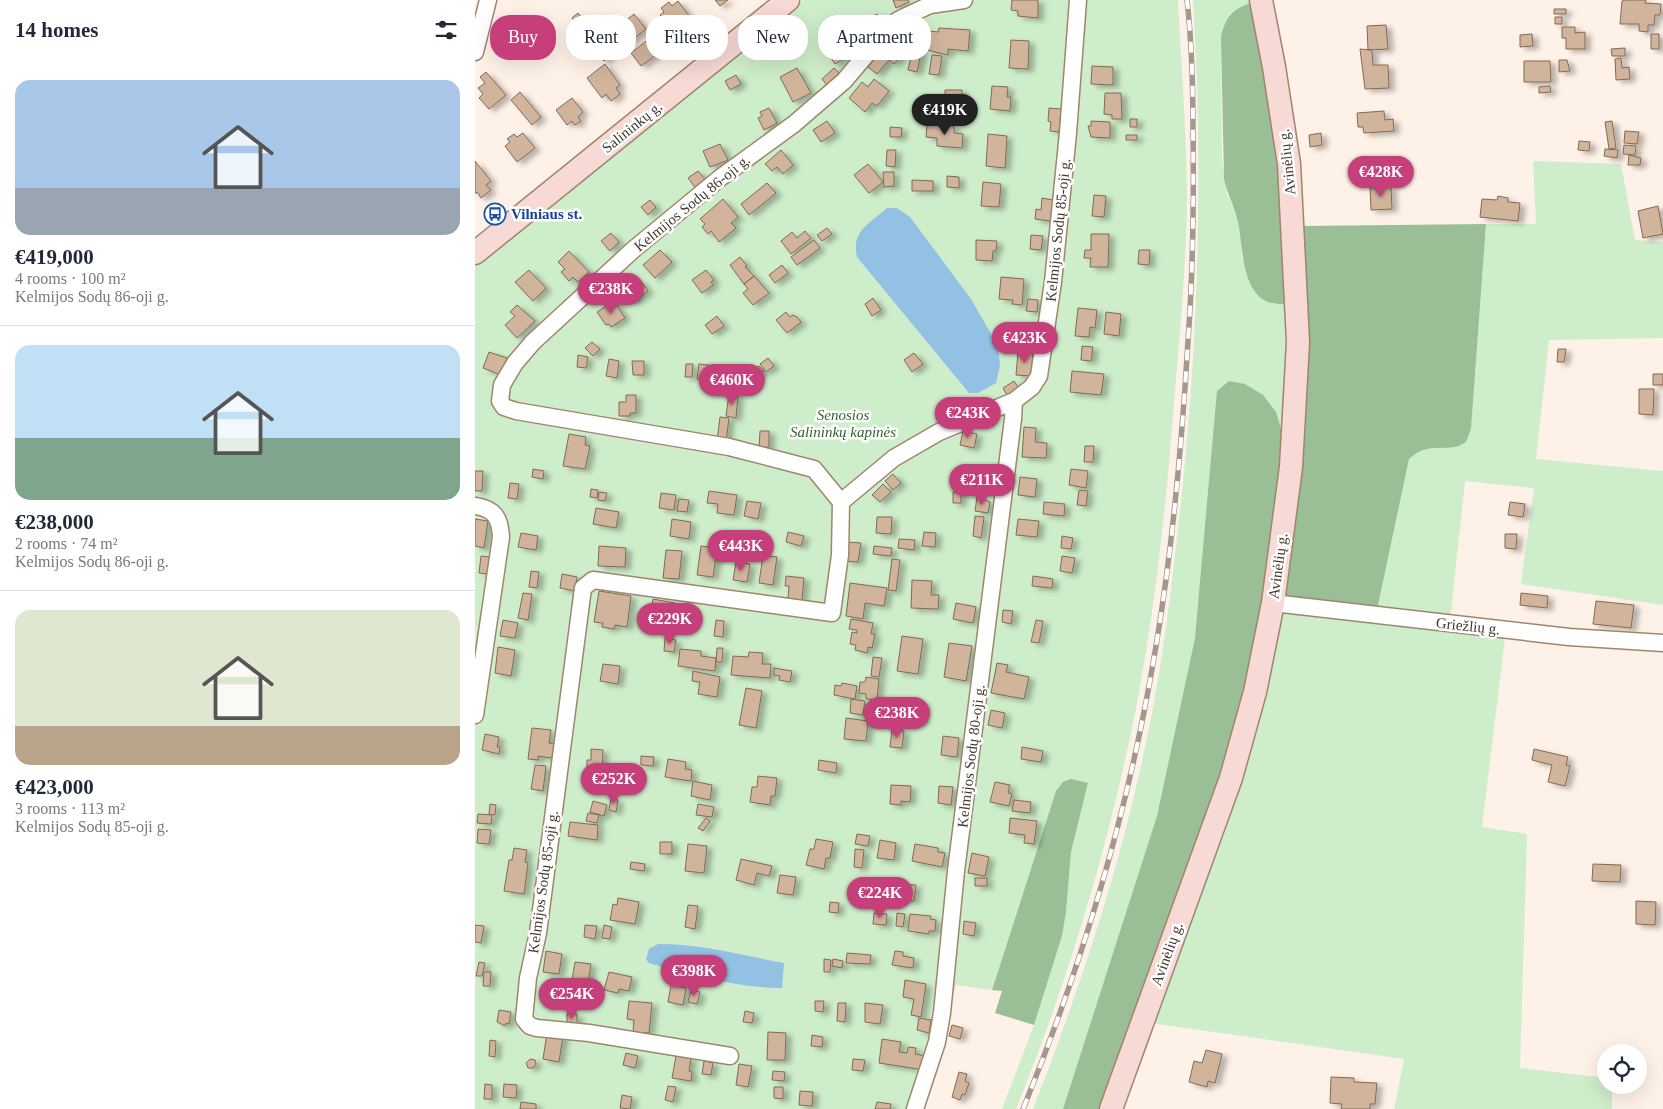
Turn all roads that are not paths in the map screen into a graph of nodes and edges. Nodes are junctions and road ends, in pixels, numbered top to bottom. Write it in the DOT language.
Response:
graph roads {
  1 [pos="488,0"];
  2 [pos="788,0"];
  3 [pos="964,0"];
  4 [pos="1078,0"];
  5 [pos="1261,0"];
  6 [pos="475,52"];
  7 [pos="475,253"];
  8 [pos="1014,401"];
  9 [pos="841,502"];
  10 [pos="475,506"];
  11 [pos="1273,603"];
  12 [pos="1663,643"];
  13 [pos="475,715"];
  14 [pos="730,1056"];
  15 [pos="915,1109"];
  16 [pos="1111,1109"];
  1 -- 6 [label="street"];
  2 -- 7 [label="main road, Salininkų g."];
  3 -- 9 [label="street, Kelmijos Sodų 86-oji g."];
  4 -- 8 [label="street, Kelmijos Sodų 85-oji g."];
  5 -- 11 [label="main road, Avinėlių g."];
  8 -- 9 [label="street, Kelmijos Sodų 85-oji g."];
  8 -- 15 [label="street, Kelmijos Sodų 80-oji g."];
  9 -- 14 [label="street, Kelmijos Sodų 85-oji g."];
  10 -- 13 [label="street"];
  11 -- 12 [label="street, Griežlių g."];
  11 -- 16 [label="main road, Avinėlių g."];
}
